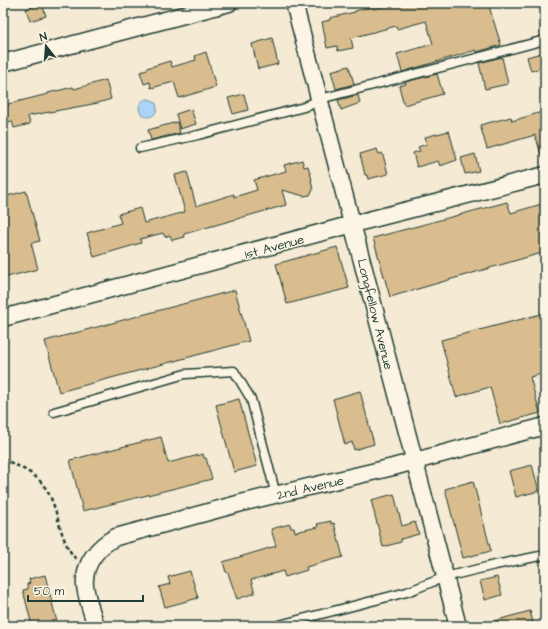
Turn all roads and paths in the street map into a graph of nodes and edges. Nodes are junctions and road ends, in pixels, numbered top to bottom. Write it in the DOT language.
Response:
graph roads {
  1 [pos="229,3"];
  2 [pos="294,3"];
  3 [pos="545,40"];
  4 [pos="3,63"];
  5 [pos="320,99"];
  6 [pos="140,148"];
  7 [pos="545,175"];
  8 [pos="353,224"];
  9 [pos="3,318"];
  10 [pos="54,412"];
  11 [pos="545,426"];
  12 [pos="3,459"];
  13 [pos="414,461"];
  14 [pos="276,495"];
  15 [pos="545,555"];
  16 [pos="87,567"];
  17 [pos="445,576"];
  18 [pos="96,626"];
  19 [pos="276,626"];
  20 [pos="458,626"];
  1 -- 4 [label="street"];
  2 -- 5 [label="street, Longfellow Avenue"];
  3 -- 5 [label="lane"];
  5 -- 6 [label="lane"];
  5 -- 8 [label="street, Longfellow Avenue"];
  7 -- 8 [label="street, 1st Avenue"];
  8 -- 9 [label="street, 1st Avenue"];
  8 -- 13 [label="street, Longfellow Avenue"];
  10 -- 14 [label="lane"];
  11 -- 13 [label="street, 2nd Avenue"];
  12 -- 16 [label="path"];
  13 -- 14 [label="street, 2nd Avenue"];
  13 -- 17 [label="street, Longfellow Avenue"];
  14 -- 16 [label="street, 2nd Avenue"];
  15 -- 17 [label="lane"];
  16 -- 18 [label="street"];
  17 -- 19 [label="lane"];
  17 -- 20 [label="street, Longfellow Avenue"];
}
